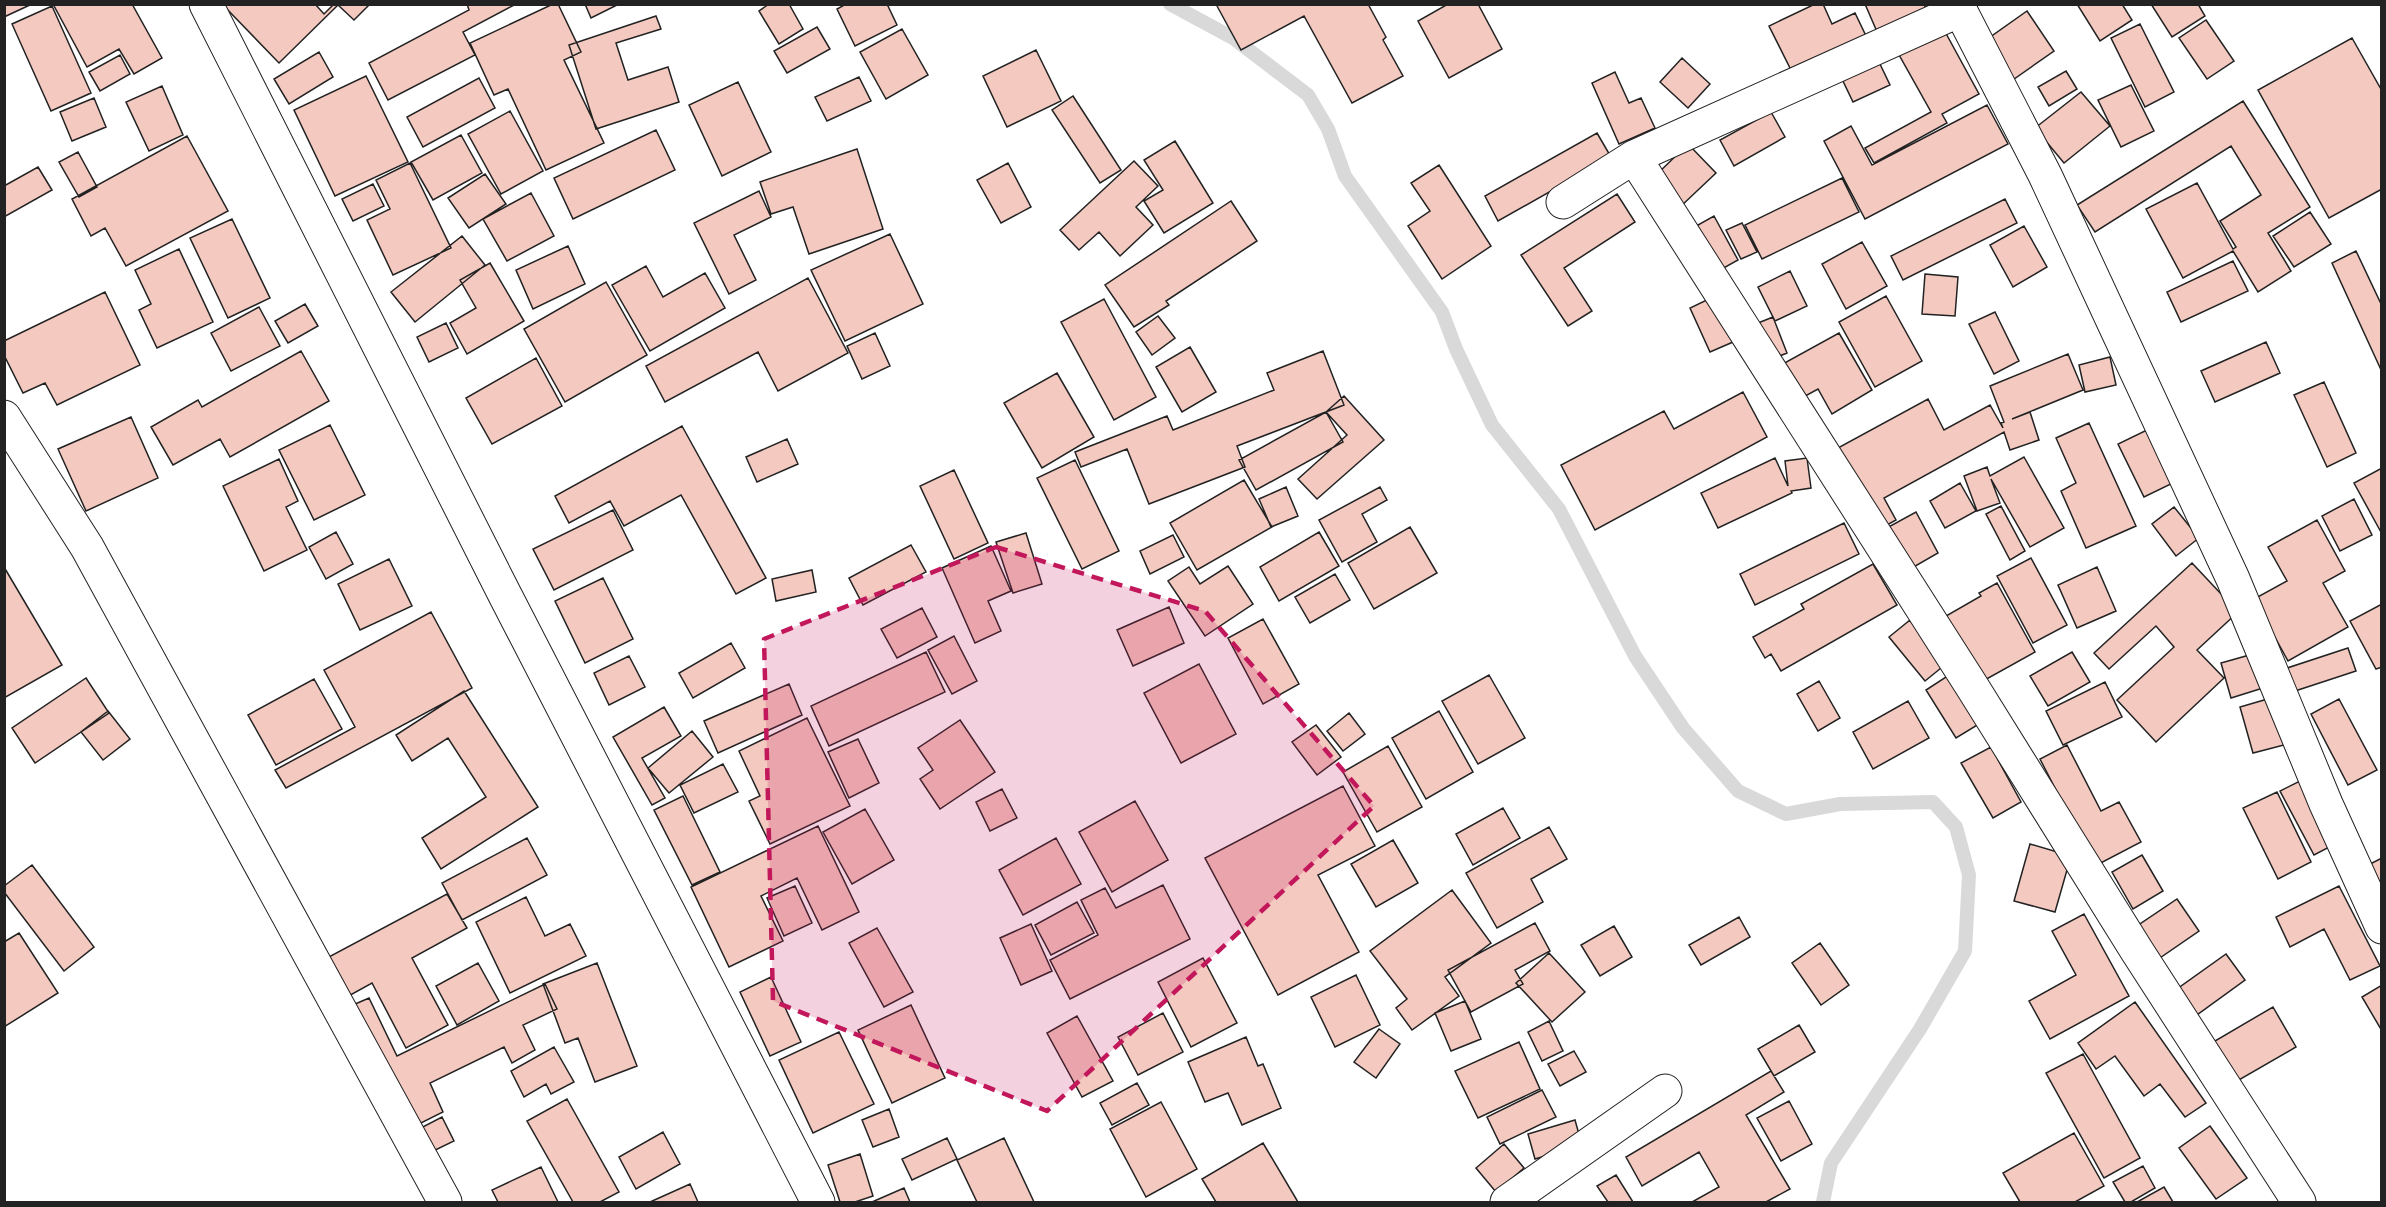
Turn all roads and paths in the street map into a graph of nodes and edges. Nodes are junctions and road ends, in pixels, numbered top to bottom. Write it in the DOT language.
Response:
graph roads {
  1 [pos="206,4"];
  2 [pos="1959,7"];
  3 [pos="1634,157"];
  4 [pos="1563,202"];
  5 [pos="4,417"];
  6 [pos="2382,927"];
  7 [pos="1665,1091"];
  8 [pos="445,1203"];
  9 [pos="819,1203"];
  10 [pos="1508,1203"];
  11 [pos="2299,1203"];
  1 -- 9 [label="street"];
  2 -- 3 [label="street"];
  2 -- 6 [label="street"];
  3 -- 4 [label="street"];
  3 -- 11 [label="street"];
  5 -- 8 [label="street"];
  7 -- 10 [label="street"];
}
